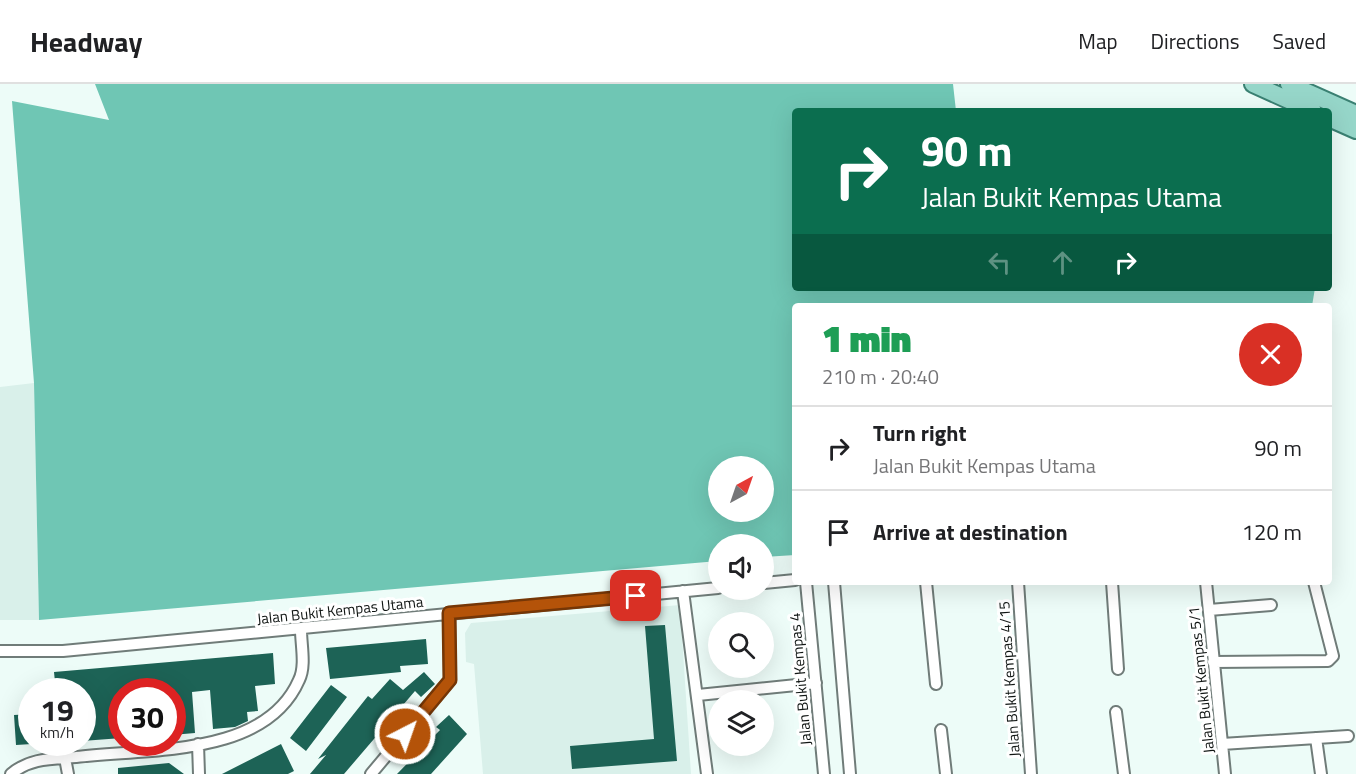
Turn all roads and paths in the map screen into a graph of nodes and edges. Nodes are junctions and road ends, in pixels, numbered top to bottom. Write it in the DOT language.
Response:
graph roads {
  1 [pos="1253,84"];
  2 [pos="1289,84"];
  3 [pos="1306,108"];
  4 [pos="1356,114"];
  5 [pos="1332,119"];
  6 [pos="1356,130"];
  7 [pos="792,580"];
  8 [pos="774,582"];
  9 [pos="806,585"];
  10 [pos="834,585"];
  11 [pos="926,585"];
  12 [pos="1018,585"];
  13 [pos="1112,585"];
  14 [pos="1206,585"];
  15 [pos="1315,585"];
  16 [pos="708,589"];
  17 [pos="683,591"];
  18 [pos="1271,605"];
  19 [pos="1209,610"];
  20 [pos="449,613"];
  21 [pos="301,630"];
  22 [pos="0,651"];
  23 [pos="1213,662"];
  24 [pos="1118,669"];
  25 [pos="816,683"];
  26 [pos="936,684"];
  27 [pos="698,695"];
  28 [pos="1116,712"];
  29 [pos="940,730"];
  30 [pos="1348,736"];
  31 [pos="1317,738"];
  32 [pos="198,744"];
  33 [pos="1222,744"];
  34 [pos="65,758"];
  35 [pos="11,774"];
  36 [pos="68,774"];
  37 [pos="199,774"];
  38 [pos="371,774"];
  39 [pos="707,774"];
  40 [pos="824,774"];
  41 [pos="850,774"];
  42 [pos="946,774"];
  43 [pos="1031,774"];
  44 [pos="1124,774"];
  45 [pos="1225,774"];
  46 [pos="1320,774"];
  1 -- 3 [label="main road"];
  2 -- 4 [label="main road"];
  5 -- 6 [label="main road"];
  7 -- 8 [label="street"];
  9 -- 25 [label="street, Jalan Bukit Kempas 4"];
  10 -- 41 [label="street"];
  11 -- 26 [label="street"];
  12 -- 43 [label="street, Jalan Bukit Kempas 4/15"];
  13 -- 24 [label="street"];
  14 -- 19 [label="street, Jalan Bukit Kempas 5/1"];
  15 -- 23 [label="street"];
  16 -- 17 [label="street, Jalan Bukit Kempas Utama"];
  17 -- 20 [label="street, Jalan Bukit Kempas Utama"];
  17 -- 27 [label="street"];
  18 -- 19 [label="street"];
  19 -- 23 [label="street, Jalan Bukit Kempas 5/1"];
  20 -- 21 [label="street, Jalan Bukit Kempas Utama"];
  20 -- 38 [label="street"];
  21 -- 22 [label="street, Jalan Bukit Kempas Utama"];
  21 -- 32 [label="street"];
  23 -- 33 [label="street, Jalan Bukit Kempas 5/1"];
  25 -- 27 [label="street"];
  25 -- 40 [label="street, Jalan Bukit Kempas 4"];
  27 -- 39 [label="street"];
  28 -- 44 [label="street"];
  29 -- 42 [label="street"];
  30 -- 31 [label="street"];
  31 -- 33 [label="street"];
  31 -- 46 [label="street"];
  32 -- 34 [label="street"];
  32 -- 37 [label="street"];
  33 -- 45 [label="street, Jalan Bukit Kempas 5/1"];
  34 -- 35 [label="street"];
  34 -- 36 [label="street"];
}
